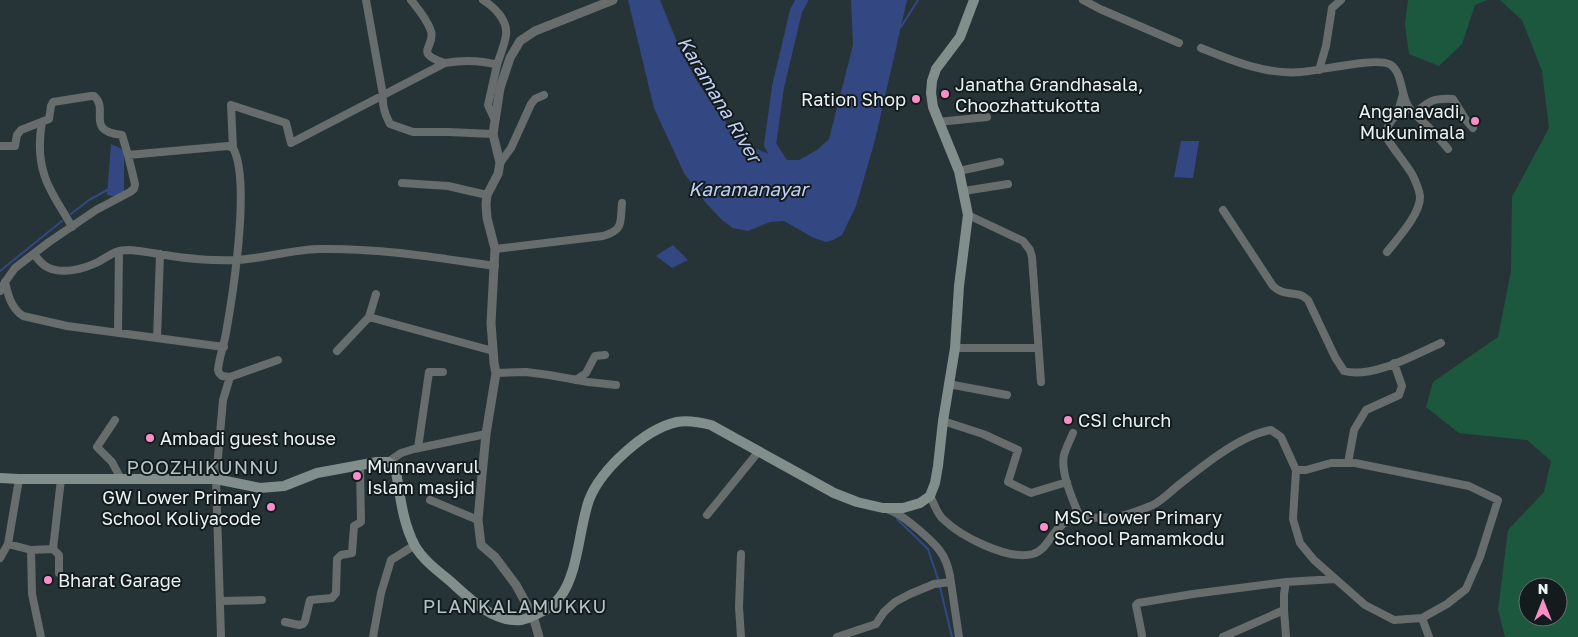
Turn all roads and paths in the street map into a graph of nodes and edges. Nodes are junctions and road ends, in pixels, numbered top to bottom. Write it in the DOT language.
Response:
graph roads {
  1 [pos="366,0"];
  2 [pos="411,0"];
  3 [pos="483,0"];
  4 [pos="613,0"];
  5 [pos="974,0"];
  6 [pos="1083,0"];
  7 [pos="1341,0"];
  8 [pos="1178,43"];
  9 [pos="1201,48"];
  10 [pos="445,63"];
  11 [pos="498,65"];
  12 [pos="1319,70"];
  13 [pos="1403,94"];
  14 [pos="383,95"];
  15 [pos="544,95"];
  16 [pos="1414,114"];
  17 [pos="987,117"];
  18 [pos="494,118"];
  19 [pos="42,122"];
  20 [pos="938,122"];
  21 [pos="1473,128"];
  22 [pos="493,134"];
  23 [pos="0,146"];
  24 [pos="233,148"];
  25 [pos="1448,149"];
  26 [pos="128,155"];
  27 [pos="1000,162"];
  28 [pos="500,163"];
  29 [pos="959,171"];
  30 [pos="402,183"];
  31 [pos="1008,184"];
  32 [pos="964,191"];
  33 [pos="486,195"];
  34 [pos="622,203"];
  35 [pos="1223,210"];
  36 [pos="968,215"];
  37 [pos="72,227"];
  38 [pos="495,249"];
  39 [pos="119,251"];
  40 [pos="1387,252"];
  41 [pos="34,254"];
  42 [pos="160,254"];
  43 [pos="236,260"];
  44 [pos="495,266"];
  45 [pos="5,282"];
  46 [pos="0,291"];
  47 [pos="376,294"];
  48 [pos="370,317"];
  49 [pos="118,333"];
  50 [pos="157,338"];
  51 [pos="1441,343"];
  52 [pos="224,347"];
  53 [pos="955,348"];
  54 [pos="1038,348"];
  55 [pos="493,350"];
  56 [pos="338,351"];
  57 [pos="605,354"];
  58 [pos="278,360"];
  59 [pos="1394,363"];
  60 [pos="443,372"];
  61 [pos="496,373"];
  62 [pos="230,377"];
  63 [pos="576,380"];
  64 [pos="1041,382"];
  65 [pos="948,384"];
  66 [pos="616,385"];
  67 [pos="1007,395"];
  68 [pos="115,420"];
  69 [pos="943,421"];
  70 [pos="1073,433"];
  71 [pos="486,434"];
  72 [pos="418,448"];
  73 [pos="759,451"];
  74 [pos="388,462"];
  75 [pos="1348,463"];
  76 [pos="360,465"];
  77 [pos="1296,470"];
  78 [pos="0,478"];
  79 [pos="19,479"];
  80 [pos="61,479"];
  81 [pos="121,479"];
  82 [pos="216,479"];
  83 [pos="1067,482"];
  84 [pos="930,496"];
  85 [pos="430,500"];
  86 [pos="884,508"];
  87 [pos="707,515"];
  88 [pos="478,520"];
  89 [pos="1081,520"];
  90 [pos="8,544"];
  91 [pos="415,545"];
  92 [pos="53,549"];
  93 [pos="31,550"];
  94 [pos="741,554"];
  95 [pos="0,558"];
  96 [pos="59,572"];
  97 [pos="1336,579"];
  98 [pos="951,582"];
  99 [pos="1286,582"];
  100 [pos="262,600"];
  101 [pos="220,601"];
  102 [pos="1284,610"];
  103 [pos="533,616"];
  104 [pos="1422,618"];
  105 [pos="285,622"];
  106 [pos="1142,635"];
  107 [pos="41,637"];
  108 [pos="221,637"];
  109 [pos="373,637"];
  110 [pos="539,637"];
  111 [pos="741,637"];
  112 [pos="837,637"];
  113 [pos="959,637"];
  114 [pos="1223,637"];
  115 [pos="1286,637"];
  116 [pos="1429,637"];
  1 -- 14 [label="street"];
  2 -- 10 [label="street"];
  3 -- 11 [label="street"];
  4 -- 18 [label="street"];
  5 -- 20 [label="main road"];
  6 -- 8 [label="street"];
  7 -- 12 [label="street"];
  9 -- 12 [label="street"];
  10 -- 11 [label="street"];
  10 -- 14 [label="street"];
  11 -- 18 [label="street"];
  12 -- 13 [label="street"];
  13 -- 16 [label="street"];
  13 -- 40 [label="street"];
  14 -- 22 [label="street"];
  14 -- 24 [label="street"];
  15 -- 28 [label="street"];
  16 -- 21 [label="street"];
  16 -- 25 [label="street"];
  17 -- 20 [label="street"];
  18 -- 22 [label="street"];
  19 -- 23 [label="street"];
  19 -- 26 [label="street"];
  19 -- 37 [label="street"];
  20 -- 29 [label="main road"];
  22 -- 28 [label="street"];
  24 -- 26 [label="street"];
  24 -- 43 [label="street"];
  26 -- 37 [label="street"];
  27 -- 29 [label="street"];
  28 -- 33 [label="street"];
  29 -- 32 [label="main road"];
  30 -- 33 [label="street"];
  31 -- 32 [label="street"];
  32 -- 36 [label="main road"];
  33 -- 38 [label="street"];
  34 -- 38 [label="street"];
  35 -- 59 [label="street"];
  36 -- 53 [label="main road"];
  36 -- 54 [label="street"];
  37 -- 41 [label="street"];
  38 -- 44 [label="street"];
  39 -- 41 [label="street"];
  39 -- 42 [label="street"];
  39 -- 49 [label="street"];
  41 -- 45 [label="street"];
  42 -- 43 [label="street"];
  42 -- 50 [label="street"];
  43 -- 44 [label="street"];
  43 -- 52 [label="street"];
  44 -- 55 [label="street"];
  45 -- 46 [label="street"];
  45 -- 49 [label="street"];
  47 -- 48 [label="street"];
  48 -- 55 [label="street"];
  48 -- 56 [label="street"];
  49 -- 50 [label="street"];
  50 -- 52 [label="street"];
  51 -- 59 [label="street"];
  52 -- 62 [label="street"];
  53 -- 54 [label="street"];
  53 -- 65 [label="main road"];
  54 -- 64 [label="street"];
  55 -- 61 [label="street"];
  57 -- 63 [label="street"];
  58 -- 62 [label="street"];
  59 -- 75 [label="street"];
  60 -- 72 [label="street"];
  61 -- 63 [label="street"];
  61 -- 71 [label="street"];
  62 -- 82 [label="street"];
  63 -- 66 [label="street"];
  65 -- 67 [label="street"];
  65 -- 69 [label="main road"];
  68 -- 81 [label="street"];
  69 -- 83 [label="street"];
  69 -- 84 [label="main road"];
  70 -- 83 [label="street"];
  71 -- 72 [label="street"];
  71 -- 88 [label="street"];
  72 -- 74 [label="street"];
  73 -- 86 [label="main road"];
  73 -- 87 [label="street"];
  73 -- 103 [label="main road"];
  74 -- 76 [label="main road"];
  74 -- 91 [label="main road"];
  75 -- 77 [label="street"];
  75 -- 104 [label="street"];
  76 -- 82 [label="main road"];
  76 -- 105 [label="street"];
  77 -- 89 [label="street"];
  77 -- 97 [label="street"];
  78 -- 79 [label="main road"];
  79 -- 80 [label="main road"];
  79 -- 90 [label="street"];
  80 -- 81 [label="main road"];
  80 -- 92 [label="street"];
  81 -- 82 [label="main road"];
  82 -- 101 [label="street"];
  83 -- 89 [label="street"];
  84 -- 86 [label="main road"];
  84 -- 89 [label="street"];
  85 -- 88 [label="street"];
  86 -- 98 [label="street"];
  88 -- 103 [label="street"];
  90 -- 93 [label="street"];
  90 -- 95 [label="street"];
  91 -- 103 [label="main road"];
  91 -- 109 [label="street"];
  92 -- 93 [label="street"];
  92 -- 96 [label="street"];
  93 -- 107 [label="street"];
  94 -- 111 [label="street"];
  97 -- 99 [label="street"];
  97 -- 104 [label="street"];
  98 -- 112 [label="street"];
  98 -- 113 [label="street"];
  99 -- 102 [label="street"];
  99 -- 106 [label="street"];
  100 -- 101 [label="street"];
  101 -- 108 [label="street"];
  102 -- 114 [label="street"];
  102 -- 115 [label="street"];
  103 -- 110 [label="street"];
  104 -- 116 [label="street"];
}
